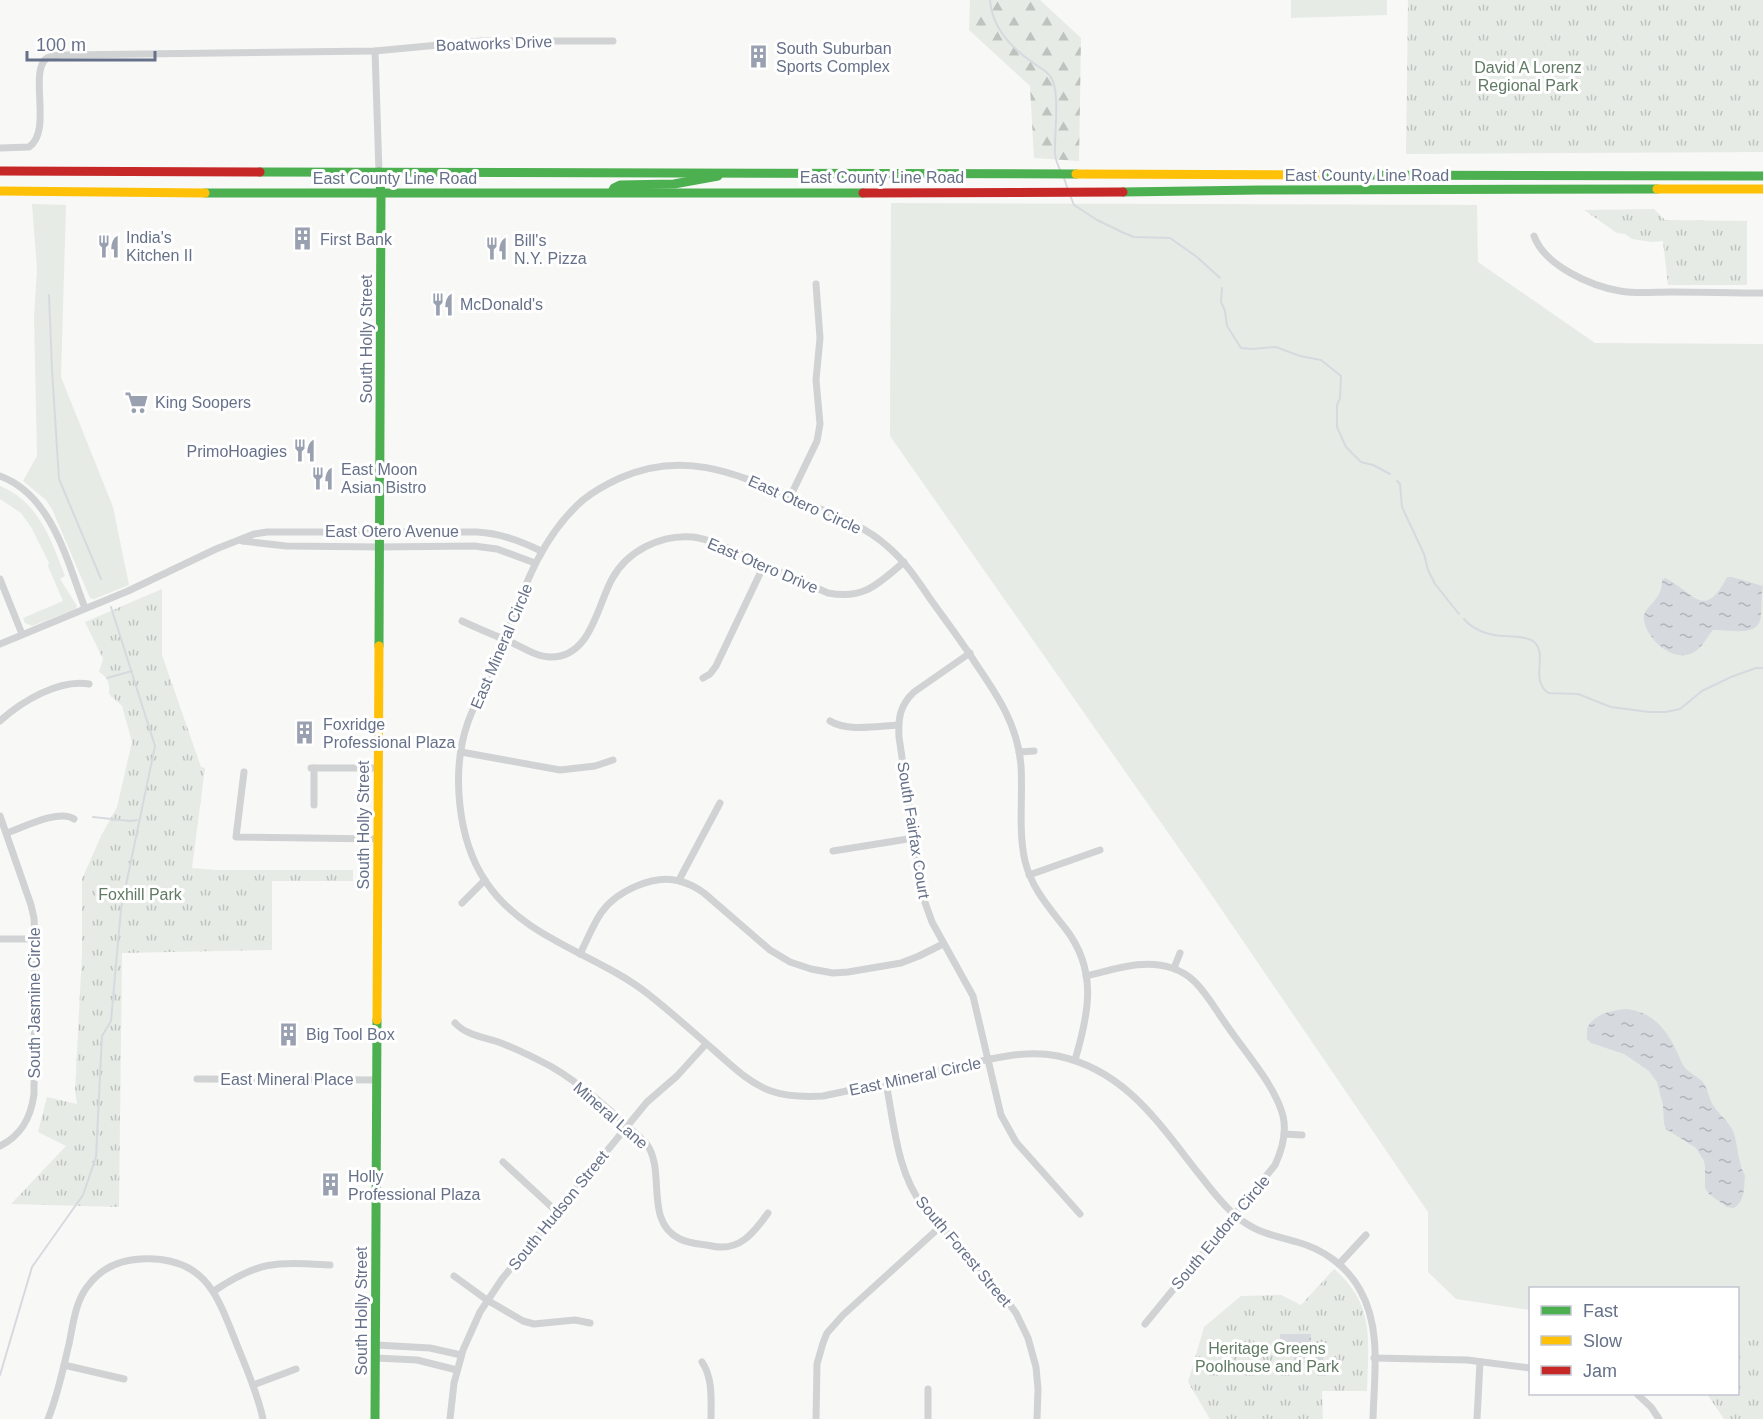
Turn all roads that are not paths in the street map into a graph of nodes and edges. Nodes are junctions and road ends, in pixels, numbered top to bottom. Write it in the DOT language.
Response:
graph roads {
  1 [pos="613,41"];
  2 [pos="375,51"];
  3 [pos="0,148"];
  4 [pos="0,171"];
  5 [pos="379,172"];
  6 [pos="738,172"];
  7 [pos="1763,176"];
  8 [pos="1763,189"];
  9 [pos="0,191"];
  10 [pos="612,192"];
  11 [pos="381,194"];
  12 [pos="1534,236"];
  13 [pos="816,284"];
  14 [pos="1763,293"];
  15 [pos="0,476"];
  16 [pos="790,496"];
  17 [pos="380,531"];
  18 [pos="240,541"];
  19 [pos="380,547"];
  20 [pos="542,551"];
  21 [pos="904,562"];
  22 [pos="535,563"];
  23 [pos="764,565"];
  24 [pos="0,579"];
  25 [pos="85,608"];
  26 [pos="462,621"];
  27 [pos="22,634"];
  28 [pos="504,639"];
  29 [pos="0,644"];
  30 [pos="970,653"];
  31 [pos="703,678"];
  32 [pos="89,684"];
  33 [pos="0,721"];
  34 [pos="830,721"];
  35 [pos="898,725"];
  36 [pos="1034,751"];
  37 [pos="1019,752"];
  38 [pos="461,753"];
  39 [pos="613,760"];
  40 [pos="379,768"];
  41 [pos="244,772"];
  42 [pos="720,803"];
  43 [pos="314,805"];
  44 [pos="0,816"];
  45 [pos="74,819"];
  46 [pos="7,833"];
  47 [pos="914,838"];
  48 [pos="378,839"];
  49 [pos="1100,850"];
  50 [pos="832,851"];
  51 [pos="1029,875"];
  52 [pos="485,880"];
  53 [pos="678,880"];
  54 [pos="462,903"];
  55 [pos="0,939"];
  56 [pos="35,939"];
  57 [pos="943,944"];
  58 [pos="1180,953"];
  59 [pos="580,954"];
  60 [pos="1174,968"];
  61 [pos="1086,976"];
  62 [pos="455,1023"];
  63 [pos="706,1044"];
  64 [pos="988,1060"];
  65 [pos="1075,1060"];
  66 [pos="197,1079"];
  67 [pos="377,1080"];
  68 [pos="886,1083"];
  69 [pos="627,1126"];
  70 [pos="1284,1134"];
  71 [pos="1302,1135"];
  72 [pos="0,1146"];
  73 [pos="503,1162"];
  74 [pos="556,1211"];
  75 [pos="768,1213"];
  76 [pos="1080,1214"];
  77 [pos="1233,1214"];
  78 [pos="941,1226"];
  79 [pos="1366,1235"];
  80 [pos="1339,1264"];
  81 [pos="330,1265"];
  82 [pos="454,1276"];
  83 [pos="214,1291"];
  84 [pos="487,1300"];
  85 [pos="590,1323"];
  86 [pos="1145,1324"];
  87 [pos="376,1345"];
  88 [pos="461,1355"];
  89 [pos="376,1358"];
  90 [pos="1374,1358"];
  91 [pos="702,1362"];
  92 [pos="1480,1362"];
  93 [pos="64,1365"];
  94 [pos="1529,1368"];
  95 [pos="296,1369"];
  96 [pos="457,1370"];
  97 [pos="124,1379"];
  98 [pos="253,1385"];
  99 [pos="928,1389"];
  100 [pos="1638,1395"];
  101 [pos="48,1419"];
  102 [pos="263,1419"];
  103 [pos="375,1419"];
  104 [pos="450,1419"];
  105 [pos="711,1419"];
  106 [pos="816,1419"];
  107 [pos="928,1419"];
  108 [pos="1037,1419"];
  109 [pos="1373,1419"];
  110 [pos="1477,1419"];
  111 [pos="1659,1419"];
  1 -- 2 [label="street, Boatworks Drive"];
  2 -- 3 [label="street, Boatworks Drive"];
  2 -- 5 [label="street, South Holly Street"];
  4 -- 5 [label="main road, East County Line Road"];
  5 -- 6 [label="main road, East County Line Road"];
  5 -- 11 [label="main road, South Holly Street"];
  6 -- 7 [label="main road, East County Line Road"];
  6 -- 10 [label="main road"];
  8 -- 10 [label="main road, East County Line Road"];
  9 -- 11 [label="main road, East County Line Road"];
  10 -- 11 [label="main road, East County Line Road"];
  11 -- 17 [label="main road, South Holly Street"];
  12 -- 14 [label="street"];
  13 -- 16 [label="street"];
  15 -- 25 [label="street"];
  16 -- 20 [label="street, East Otero Circle"];
  16 -- 21 [label="street, East Otero Circle"];
  17 -- 18 [label="street, East Otero Avenue"];
  17 -- 19 [label="main road, South Holly Street"];
  17 -- 20 [label="street, East Otero Avenue"];
  18 -- 19 [label="street, East Otero Avenue"];
  18 -- 25 [label="street, East Otero Avenue"];
  19 -- 22 [label="street, East Otero Avenue"];
  19 -- 40 [label="main road, South Holly Street"];
  20 -- 22 [label="street, East Mineral Circle"];
  21 -- 23 [label="street, East Otero Drive"];
  21 -- 30 [label="street, East Otero Circle"];
  22 -- 28 [label="street, East Mineral Circle"];
  23 -- 28 [label="street, East Otero Drive"];
  23 -- 31 [label="street"];
  24 -- 27 [label="street"];
  25 -- 27 [label="street, East Otero Avenue"];
  26 -- 28 [label="street, East Otero Drive"];
  27 -- 29 [label="street, East Otero Avenue"];
  28 -- 38 [label="street, East Mineral Circle"];
  30 -- 35 [label="street, South Fairfax Court"];
  30 -- 37 [label="street, East Otero Circle"];
  32 -- 33 [label="street"];
  34 -- 35 [label="street"];
  35 -- 47 [label="street, South Fairfax Court"];
  36 -- 37 [label="street"];
  37 -- 51 [label="street, East Otero Circle"];
  38 -- 39 [label="street"];
  38 -- 52 [label="street, East Mineral Circle"];
  40 -- 43 [label="street"];
  40 -- 48 [label="main road, South Holly Street"];
  41 -- 48 [label="street"];
  42 -- 53 [label="street"];
  44 -- 46 [label="street, South Jasmine Circle"];
  45 -- 46 [label="street"];
  46 -- 56 [label="street, South Jasmine Circle"];
  47 -- 50 [label="street"];
  47 -- 57 [label="street, South Fairfax Court"];
  48 -- 67 [label="main road, South Holly Street"];
  49 -- 51 [label="street"];
  51 -- 61 [label="street, East Otero Circle"];
  52 -- 54 [label="street"];
  52 -- 59 [label="street, East Mineral Circle"];
  53 -- 57 [label="street"];
  53 -- 59 [label="street"];
  55 -- 56 [label="street"];
  56 -- 72 [label="street, South Jasmine Circle"];
  57 -- 64 [label="street, South Fairfax Court"];
  58 -- 60 [label="street"];
  59 -- 63 [label="street, East Mineral Circle"];
  60 -- 61 [label="street, South Eudora Circle"];
  60 -- 70 [label="street, South Eudora Circle"];
  61 -- 65 [label="street, East Otero Circle"];
  62 -- 69 [label="street, Mineral Lane"];
  63 -- 68 [label="street, East Mineral Circle"];
  63 -- 69 [label="street, South Hudson Street"];
  64 -- 65 [label="street, East Mineral Circle"];
  64 -- 68 [label="street, East Mineral Circle"];
  64 -- 76 [label="street, South Fairfax Court"];
  65 -- 77 [label="street, East Mineral Circle"];
  66 -- 67 [label="street, East Mineral Place"];
  67 -- 87 [label="main road, South Holly Street"];
  68 -- 78 [label="street, South Forest Street"];
  69 -- 74 [label="street, South Hudson Street"];
  69 -- 75 [label="street, Mineral Lane"];
  70 -- 71 [label="street"];
  70 -- 77 [label="street, South Eudora Circle"];
  73 -- 74 [label="street"];
  74 -- 84 [label="street, South Hudson Street"];
  77 -- 80 [label="street, East Mineral Circle"];
  77 -- 86 [label="street, South Eudora Circle"];
  78 -- 106 [label="street"];
  78 -- 108 [label="street, South Forest Street"];
  79 -- 80 [label="street"];
  80 -- 90 [label="street, East Mineral Circle"];
  81 -- 83 [label="street"];
  82 -- 84 [label="street"];
  83 -- 93 [label="street"];
  83 -- 98 [label="street"];
  84 -- 85 [label="street"];
  84 -- 88 [label="street, South Hudson Street"];
  87 -- 88 [label="street"];
  87 -- 89 [label="main road, South Holly Street"];
  88 -- 96 [label="street, South Hudson Street"];
  89 -- 96 [label="street"];
  89 -- 103 [label="main road, South Holly Street"];
  90 -- 92 [label="street"];
  90 -- 109 [label="street, East Mineral Circle"];
  91 -- 105 [label="street"];
  92 -- 94 [label="street"];
  92 -- 110 [label="street"];
  93 -- 97 [label="street"];
  93 -- 101 [label="street"];
  95 -- 98 [label="street"];
  96 -- 104 [label="street, South Hudson Street"];
  98 -- 102 [label="street"];
  99 -- 107 [label="street"];
  100 -- 111 [label="street"];
}
